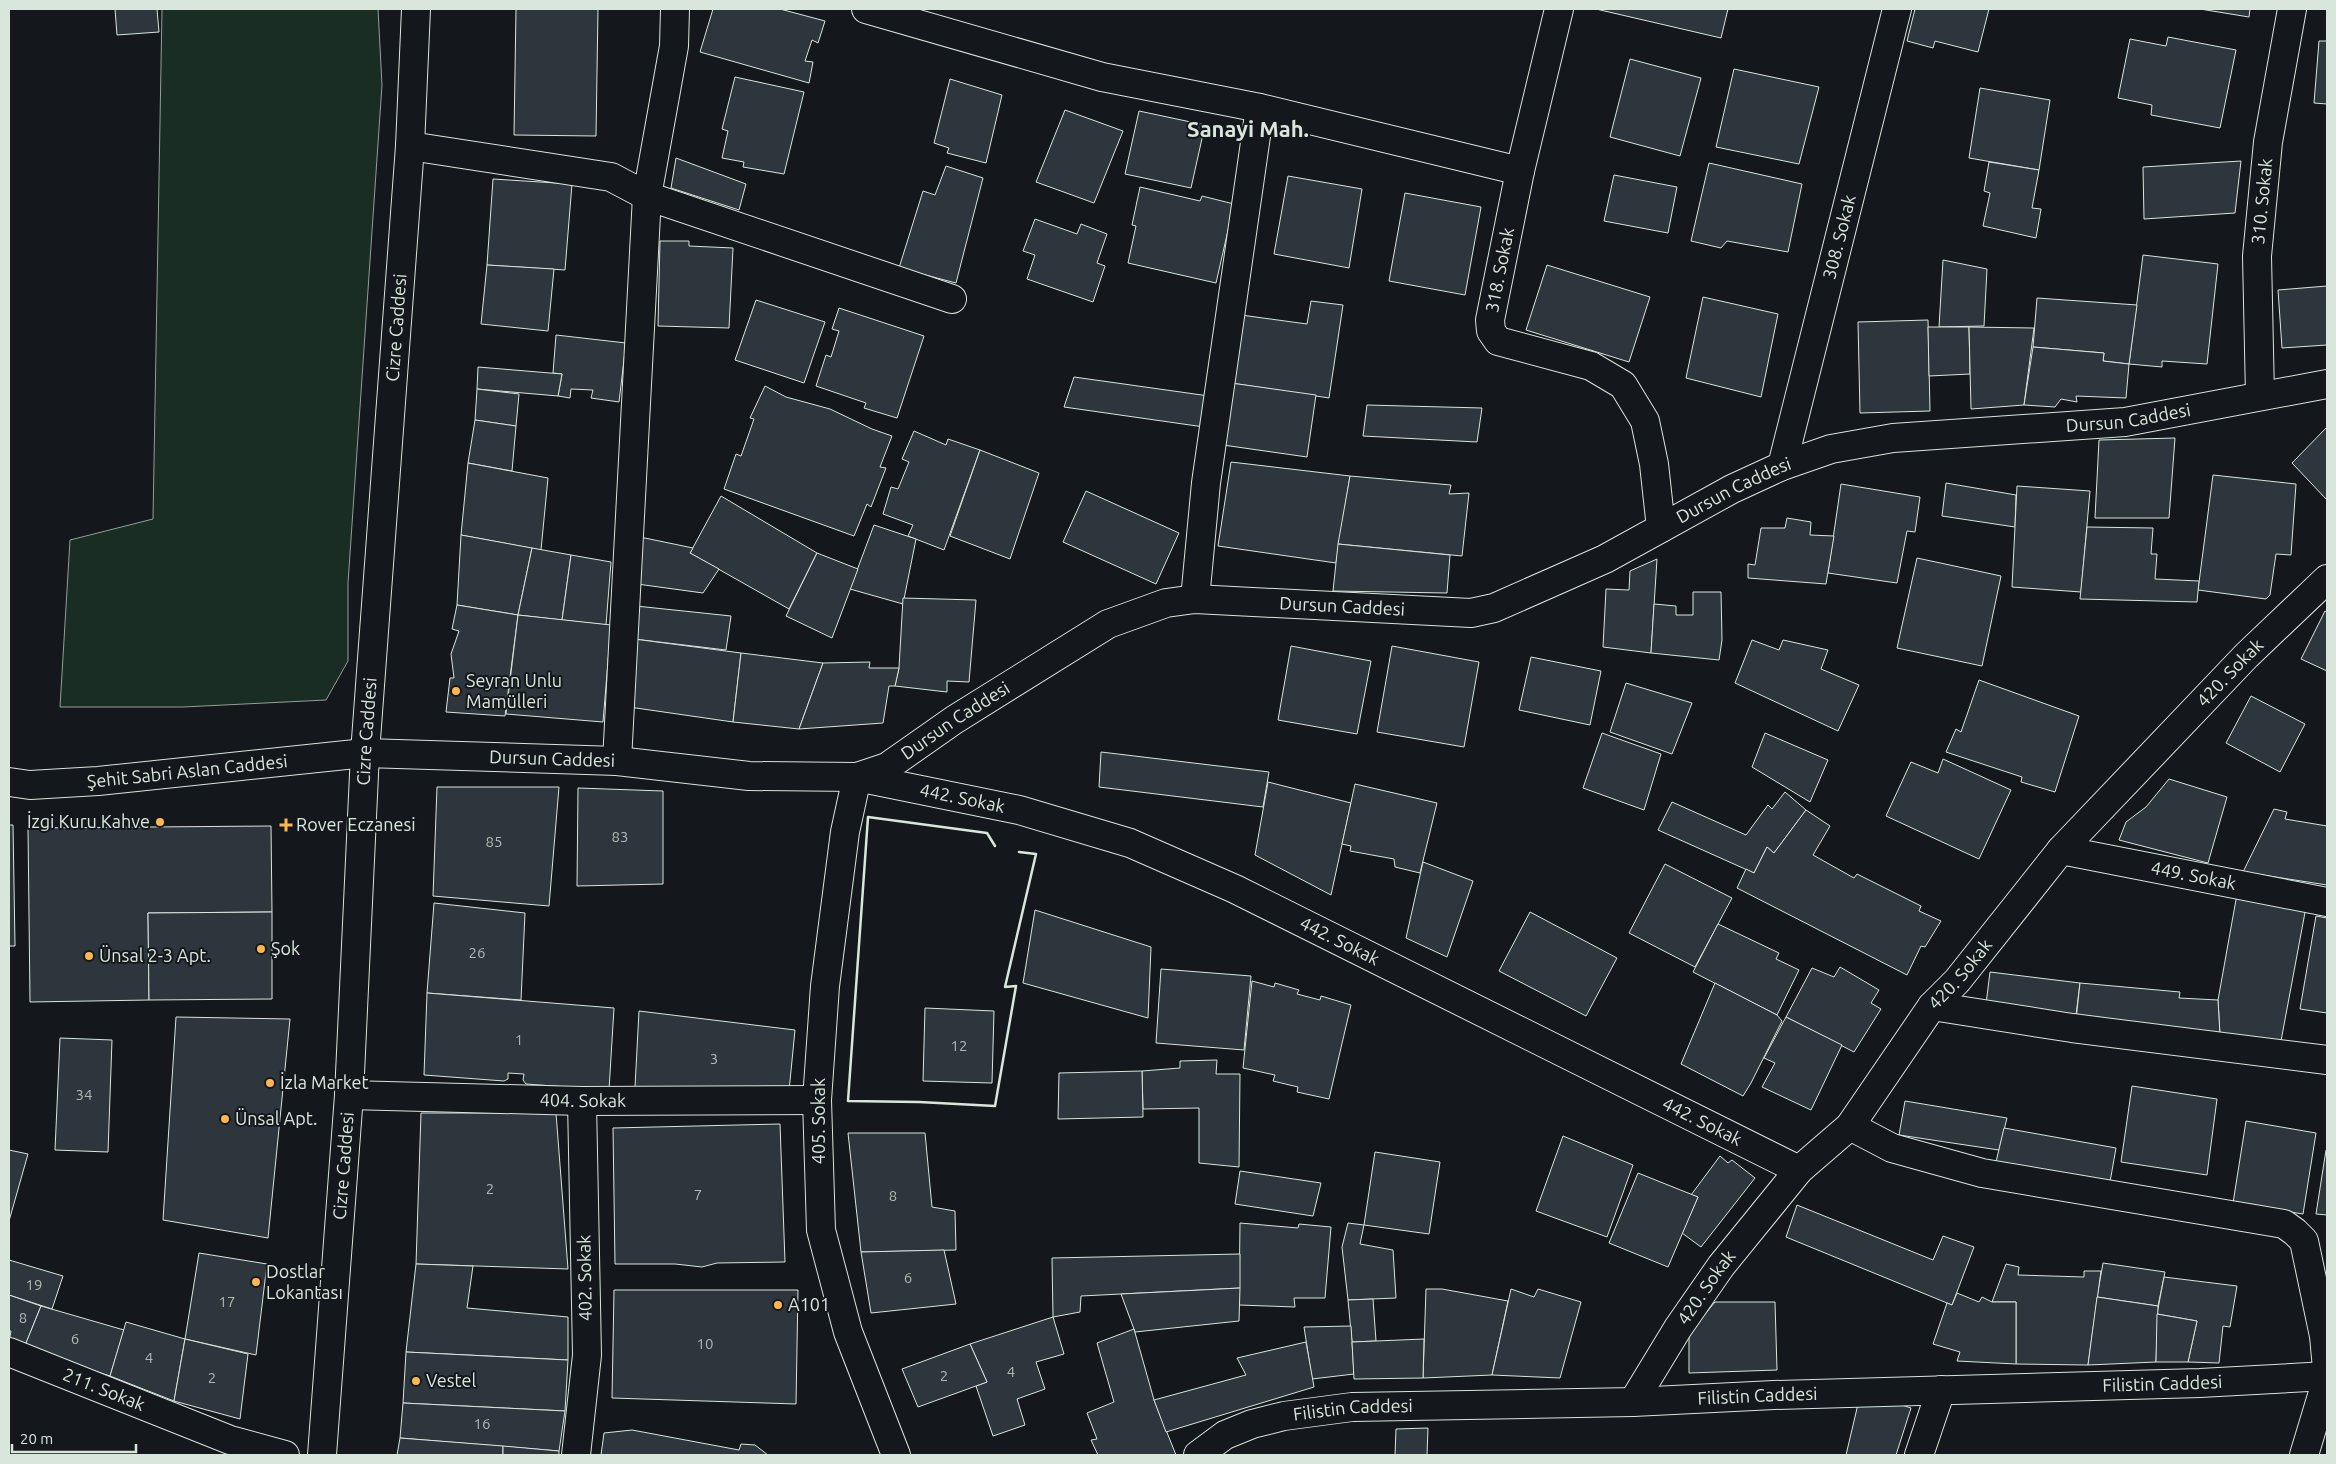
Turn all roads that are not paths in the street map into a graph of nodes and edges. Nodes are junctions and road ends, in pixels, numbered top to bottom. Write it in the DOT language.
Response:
graph roads {
  1 [pos="416,9"];
  2 [pos="675,9"];
  3 [pos="866,9"];
  4 [pos="1559,9"];
  5 [pos="1897,9"];
  6 [pos="2292,9"];
  7 [pos="1260,108"];
  8 [pos="410,146"];
  9 [pos="1520,171"];
  10 [pos="646,196"];
  11 [pos="952,299"];
  12 [pos="2327,384"];
  13 [pos="2260,396"];
  14 [pos="1782,466"];
  15 [pos="1661,528"];
  16 [pos="2327,579"];
  17 [pos="1196,599"];
  18 [pos="365,753"];
  19 [pos="617,761"];
  20 [pos="857,776"];
  21 [pos="9,782"];
  22 [pos="2061,850"];
  23 [pos="2327,902"];
  24 [pos="1932,1006"];
  25 [pos="2327,1060"];
  26 [pos="349,1095"];
  27 [pos="817,1100"];
  28 [pos="582,1101"];
  29 [pos="1850,1126"];
  30 [pos="1800,1170"];
  31 [pos="9,1352"];
  32 [pos="2327,1369"];
  33 [pos="2327,1377"];
  34 [pos="1941,1390"];
  35 [pos="1633,1402"];
  36 [pos="285,1455"];
  37 [pos="322,1455"];
  38 [pos="576,1455"];
  39 [pos="896,1455"];
  40 [pos="1198,1455"];
  41 [pos="1919,1455"];
  42 [pos="2304,1455"];
  1 -- 8 [label="street, Cizre Caddesi"];
  2 -- 10 [label="street"];
  3 -- 7 [label="street"];
  4 -- 9 [label="street, 318. Sokak"];
  5 -- 14 [label="street, 308. Sokak"];
  6 -- 13 [label="street, 310. Sokak"];
  7 -- 9 [label="street"];
  7 -- 17 [label="street"];
  8 -- 10 [label="street"];
  8 -- 18 [label="street, Cizre Caddesi"];
  9 -- 15 [label="street, 318. Sokak"];
  10 -- 11 [label="street"];
  10 -- 19 [label="street"];
  12 -- 13 [label="street, Dursun Caddesi"];
  13 -- 14 [label="street, Dursun Caddesi"];
  14 -- 15 [label="street, Dursun Caddesi"];
  15 -- 17 [label="street, Dursun Caddesi"];
  16 -- 22 [label="street, 420. Sokak"];
  17 -- 20 [label="street, Dursun Caddesi"];
  18 -- 19 [label="street, Dursun Caddesi"];
  18 -- 21 [label="street, Şehit Sabri Aslan Caddesi"];
  18 -- 26 [label="street, Cizre Caddesi"];
  19 -- 20 [label="street, Dursun Caddesi"];
  20 -- 27 [label="street, 405. Sokak"];
  20 -- 30 [label="street, 442. Sokak"];
  22 -- 23 [label="street, 449. Sokak"];
  22 -- 24 [label="street, 420. Sokak"];
  24 -- 25 [label="street"];
  24 -- 29 [label="street, 420. Sokak"];
  26 -- 28 [label="street, 404. Sokak"];
  26 -- 37 [label="street, Cizre Caddesi"];
  27 -- 28 [label="street, 404. Sokak"];
  27 -- 39 [label="street, 405. Sokak"];
  28 -- 38 [label="street, 402. Sokak"];
  29 -- 30 [label="street, 420. Sokak"];
  29 -- 32 [label="street"];
  30 -- 35 [label="street, 420. Sokak"];
  31 -- 36 [label="street, 211. Sokak"];
  33 -- 34 [label="street, Filistin Caddesi"];
  33 -- 42 [label="street"];
  34 -- 35 [label="street, Filistin Caddesi"];
  34 -- 41 [label="street"];
  35 -- 40 [label="street, Filistin Caddesi"];
}
